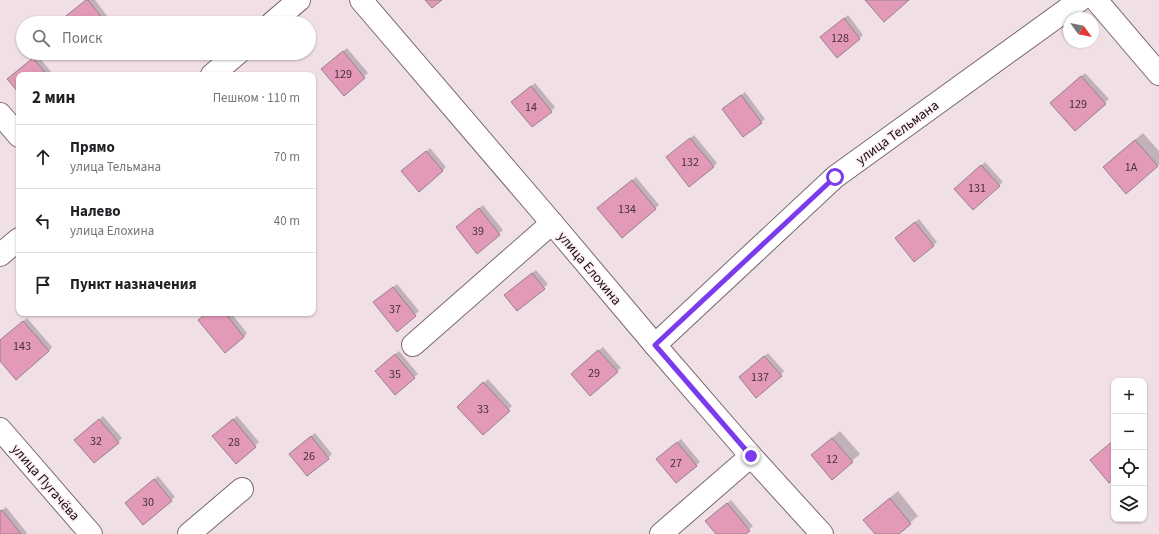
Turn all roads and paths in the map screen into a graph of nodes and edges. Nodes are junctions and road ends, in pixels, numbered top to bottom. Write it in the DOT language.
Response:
graph roads {
  1 [pos="299,0"];
  2 [pos="361,0"];
  3 [pos="1080,0"];
  4 [pos="1096,0"];
  5 [pos="280,16"];
  6 [pos="230,60"];
  7 [pos="216,72"];
  8 [pos="1159,74"];
  9 [pos="0,114"];
  10 [pos="16,133"];
  11 [pos="552,223"];
  12 [pos="16,242"];
  13 [pos="0,255"];
  14 [pos="414,345"];
  15 [pos="655,345"];
  16 [pos="0,429"];
  17 [pos="751,456"];
  18 [pos="242,489"];
  19 [pos="91,534"];
  20 [pos="189,534"];
  21 [pos="661,534"];
  22 [pos="822,534"];
  1 -- 5 [label="street"];
  2 -- 11 [label="street, улица Елохина"];
  3 -- 15 [label="street, улица Тельмана"];
  4 -- 8 [label="street"];
  6 -- 7 [label="street"];
  9 -- 10 [label="street"];
  11 -- 14 [label="street"];
  11 -- 15 [label="street, улица Елохина"];
  12 -- 13 [label="street"];
  15 -- 17 [label="street, улица Елохина"];
  16 -- 19 [label="street, улица Пугачёва"];
  17 -- 21 [label="street"];
  17 -- 22 [label="street, улица Елохина"];
  18 -- 20 [label="street"];
}
